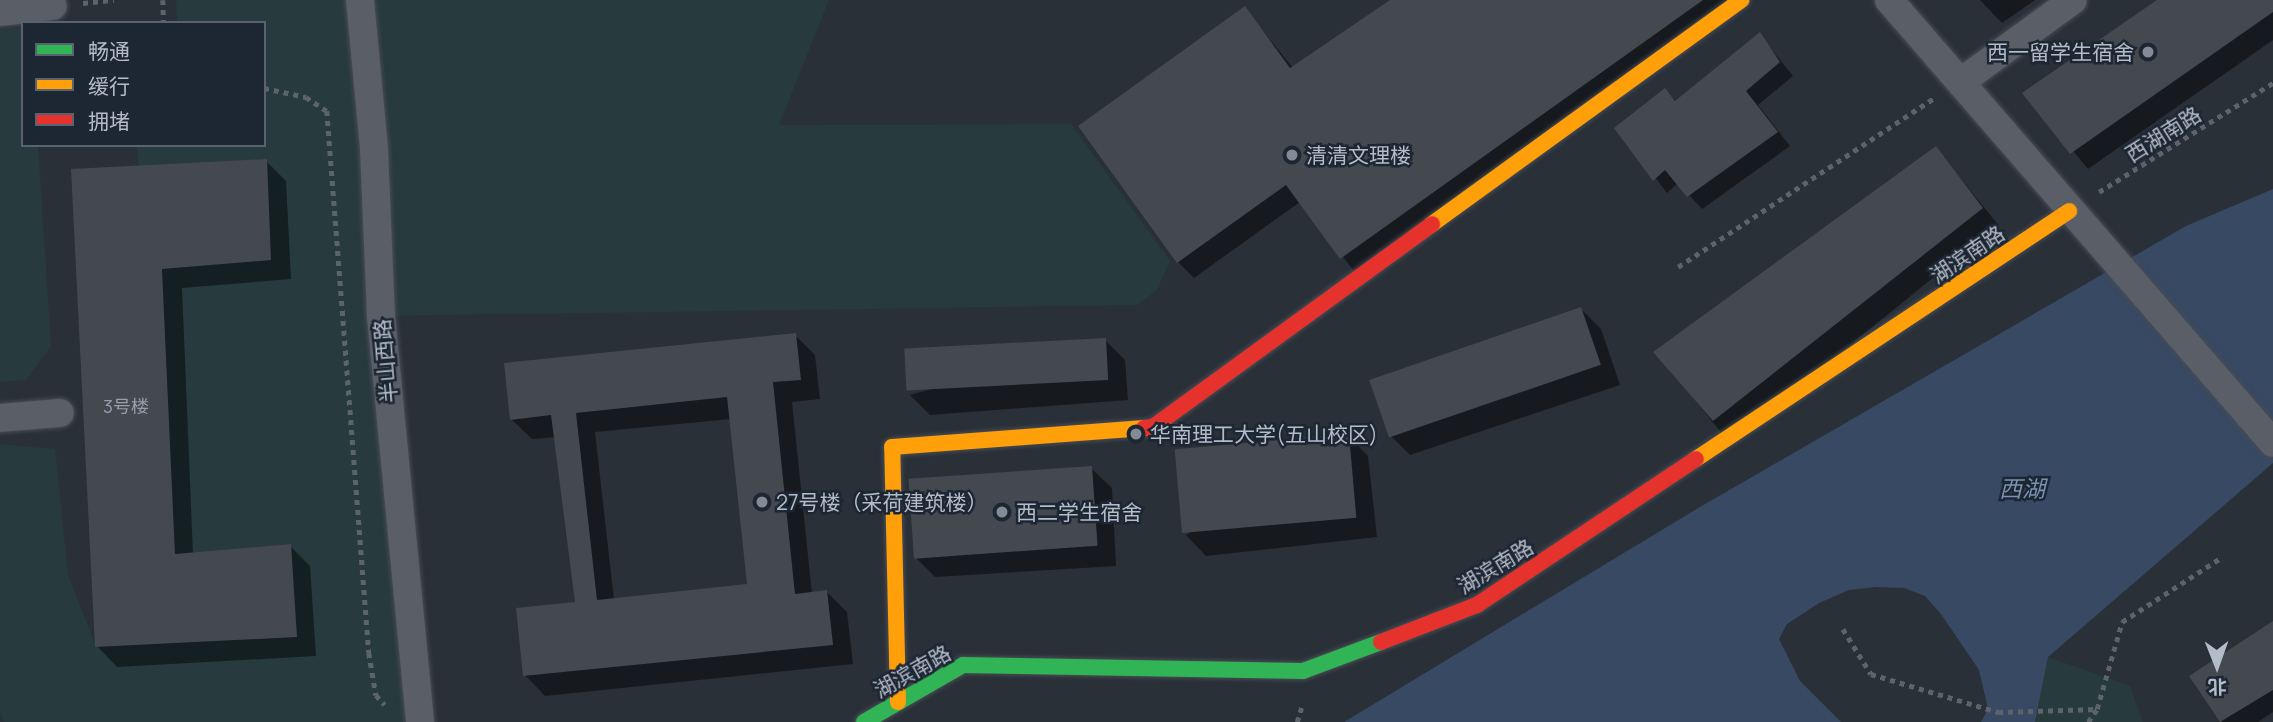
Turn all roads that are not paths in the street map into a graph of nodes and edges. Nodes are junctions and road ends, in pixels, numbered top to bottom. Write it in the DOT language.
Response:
graph roads {
  1 [pos="360,0"];
  2 [pos="1741,0"];
  3 [pos="1889,0"];
  4 [pos="2073,0"];
  5 [pos="53,6"];
  6 [pos="0,12"];
  7 [pos="1962,81"];
  8 [pos="2069,211"];
  9 [pos="60,412"];
  10 [pos="0,418"];
  11 [pos="2273,443"];
  12 [pos="898,702"];
  13 [pos="420,722"];
  14 [pos="864,722"];
  1 -- 13 [label="street, 半山西路"];
  2 -- 12 [label="street"];
  3 -- 7 [label="street"];
  4 -- 7 [label="street"];
  5 -- 6 [label="street"];
  7 -- 8 [label="street"];
  8 -- 11 [label="street"];
  8 -- 12 [label="street, 湖滨南路"];
  9 -- 10 [label="street"];
  12 -- 14 [label="street, 湖滨南路"];
}
